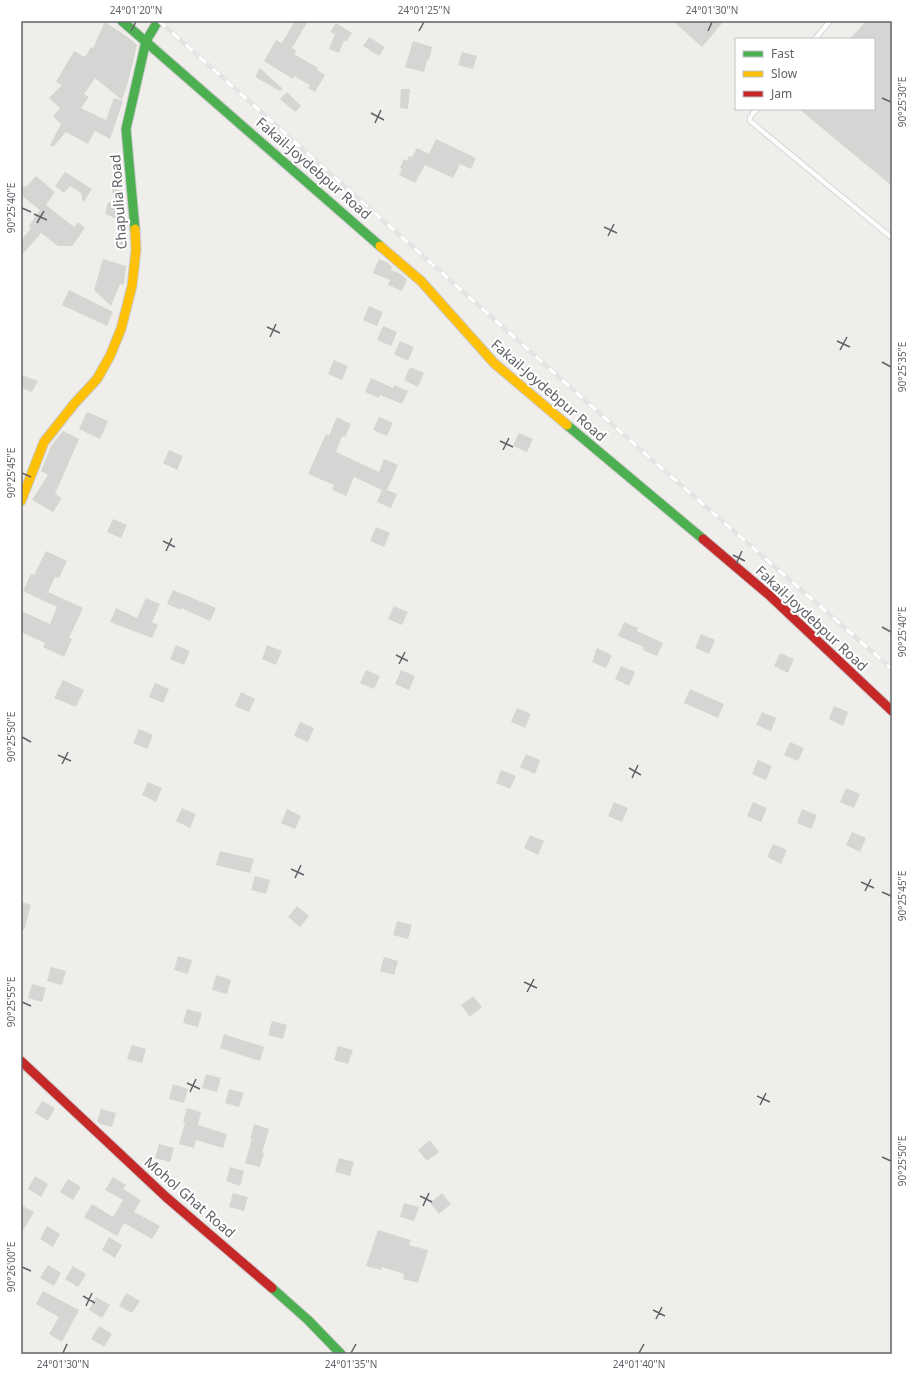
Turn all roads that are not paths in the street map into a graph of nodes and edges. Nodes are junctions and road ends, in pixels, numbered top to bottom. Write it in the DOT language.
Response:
graph roads {
  1 [pos="122,21"];
  2 [pos="158,21"];
  3 [pos="830,21"];
  4 [pos="816,38"];
  5 [pos="146,42"];
  6 [pos="756,110"];
  7 [pos="892,238"];
  8 [pos="21,501"];
  9 [pos="892,711"];
  10 [pos="21,1061"];
  11 [pos="341,1354"];
  1 -- 5 [label="street, Fakail-Joydebpur Road"];
  2 -- 5 [label="street, Chapulia Road"];
  3 -- 4 [label="lane"];
  5 -- 8 [label="street, Chapulia Road"];
  5 -- 9 [label="street, Fakail-Joydebpur Road"];
  6 -- 7 [label="lane"];
  10 -- 11 [label="street, Mohol Ghat Road"];
}
